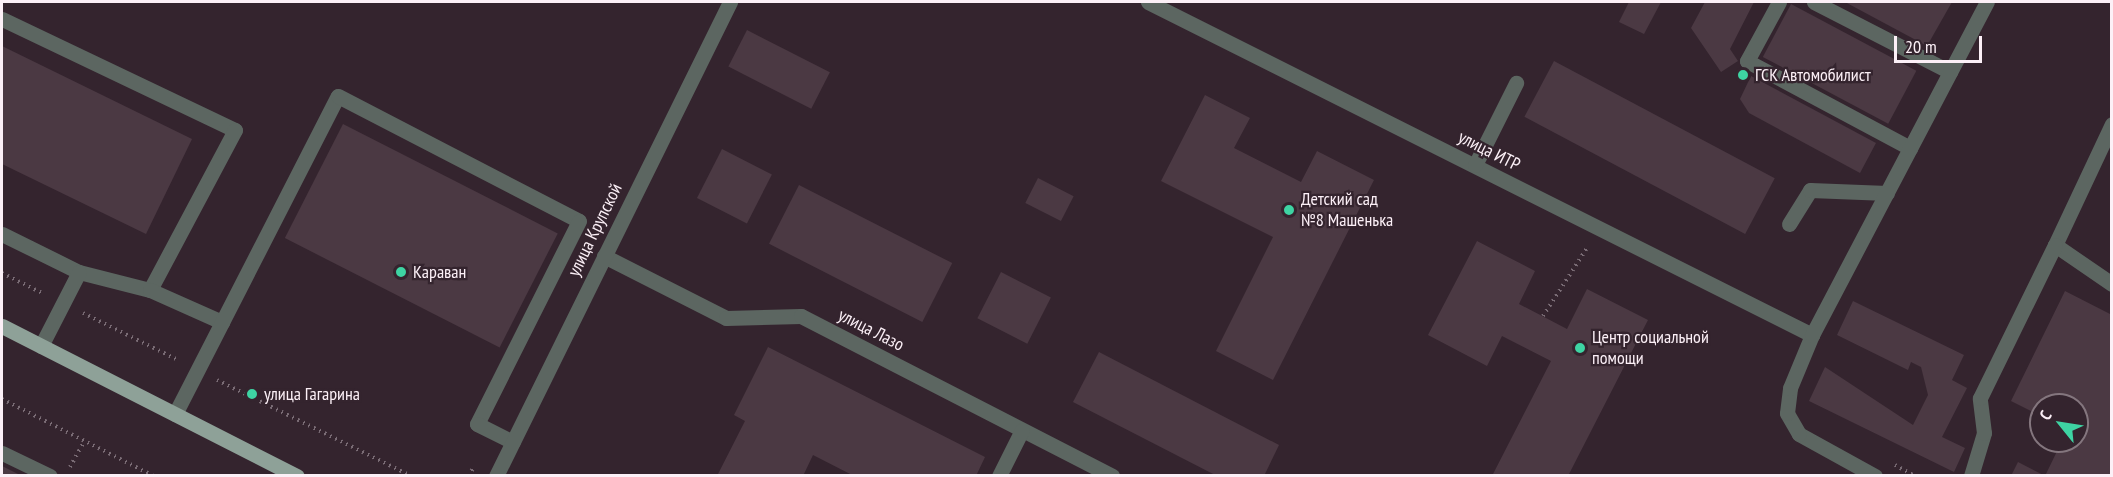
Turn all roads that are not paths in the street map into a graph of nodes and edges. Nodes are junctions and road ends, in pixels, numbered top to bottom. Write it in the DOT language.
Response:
graph roads {
  1 [pos="730,2"];
  2 [pos="1148,2"];
  3 [pos="1779,2"];
  4 [pos="1814,2"];
  5 [pos="1987,2"];
  6 [pos="2,19"];
  7 [pos="1950,72"];
  8 [pos="1516,83"];
  9 [pos="2112,124"];
  10 [pos="1910,148"];
  11 [pos="1475,165"];
  12 [pos="1887,193"];
  13 [pos="1789,224"];
  14 [pos="2,234"];
  15 [pos="2055,245"];
  16 [pos="604,256"];
  17 [pos="79,272"];
  18 [pos="2112,284"];
  19 [pos="150,290"];
  20 [pos="222,322"];
  21 [pos="2,326"];
  22 [pos="1812,335"];
  23 [pos="41,346"];
  24 [pos="175,414"];
  25 [pos="1022,430"];
  26 [pos="513,442"];
  27 [pos="2,453"];
  28 [pos="50,476"];
  29 [pos="297,476"];
  30 [pos="496,476"];
  31 [pos="999,476"];
  32 [pos="1112,476"];
  33 [pos="1875,476"];
  34 [pos="1971,476"];
  1 -- 16 [label="street, улица Крупской"];
  2 -- 11 [label="street, улица ИТР"];
  3 -- 10 [label="street"];
  4 -- 7 [label="street"];
  5 -- 7 [label="street"];
  6 -- 19 [label="street"];
  7 -- 10 [label="street"];
  8 -- 11 [label="street"];
  9 -- 15 [label="street"];
  10 -- 12 [label="street"];
  11 -- 22 [label="street, улица ИТР"];
  12 -- 13 [label="street"];
  12 -- 22 [label="street"];
  14 -- 17 [label="street"];
  15 -- 18 [label="street"];
  15 -- 34 [label="street"];
  16 -- 25 [label="street, улица Лазо"];
  16 -- 26 [label="street, улица Крупской"];
  17 -- 19 [label="street"];
  17 -- 23 [label="street"];
  19 -- 20 [label="street"];
  20 -- 24 [label="street"];
  20 -- 26 [label="street"];
  21 -- 23 [label="main road"];
  22 -- 33 [label="street"];
  23 -- 24 [label="main road"];
  24 -- 29 [label="main road"];
  25 -- 31 [label="street"];
  25 -- 32 [label="street, улица Лазо"];
  26 -- 30 [label="street, улица Крупской"];
  27 -- 28 [label="street"];
}
